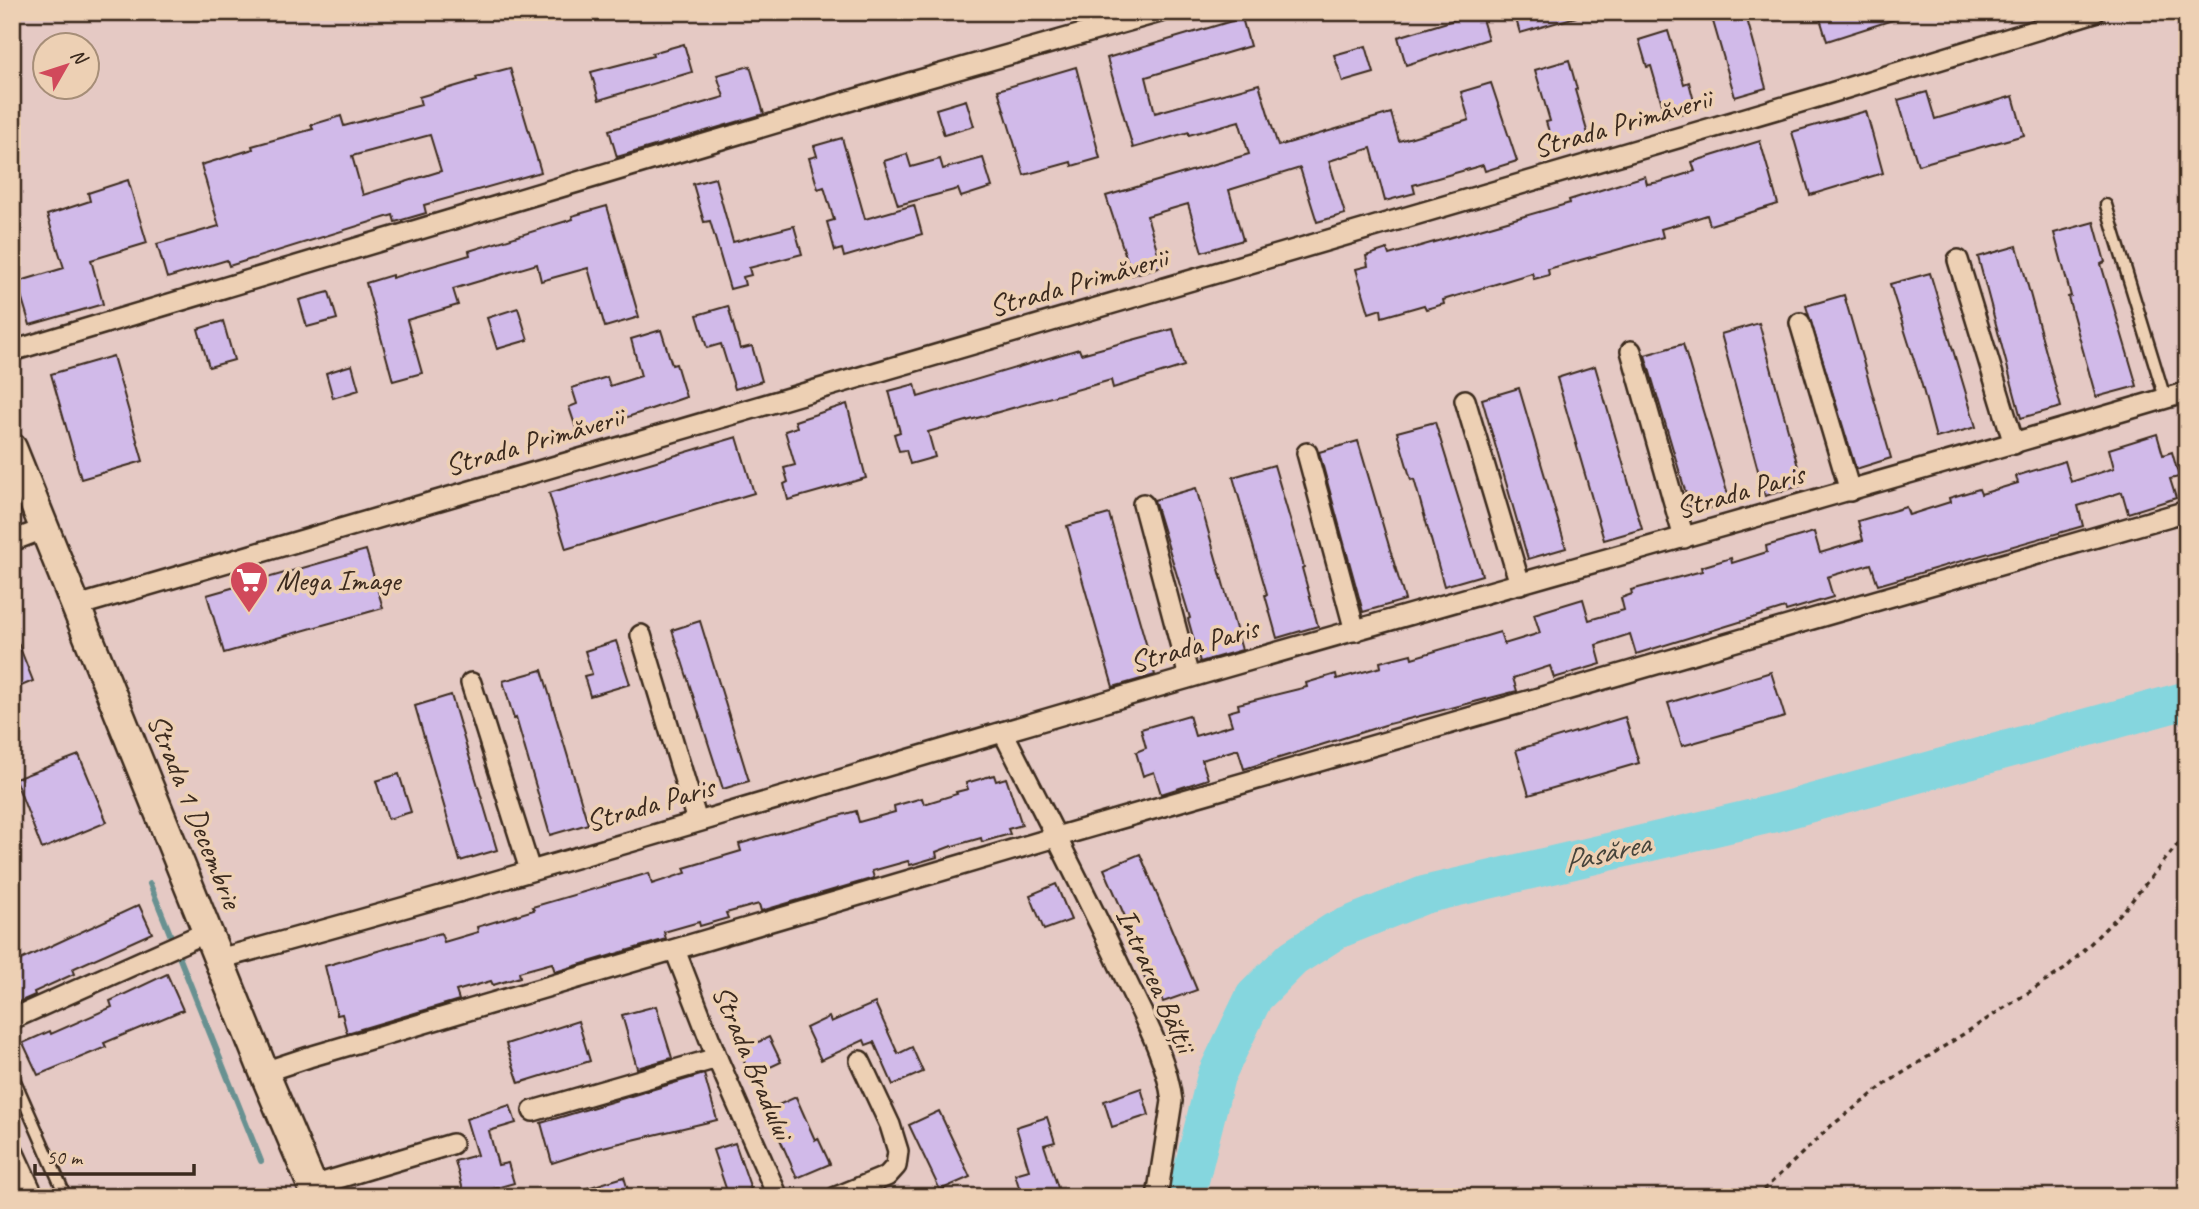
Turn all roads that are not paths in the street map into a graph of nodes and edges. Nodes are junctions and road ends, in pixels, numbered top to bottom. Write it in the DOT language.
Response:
graph roads {
  1 [pos="1160,12"];
  2 [pos="2095,12"];
  3 [pos="2106,205"];
  4 [pos="1958,260"];
  5 [pos="1800,323"];
  6 [pos="12,351"];
  7 [pos="1631,351"];
  8 [pos="2187,392"];
  9 [pos="2165,398"];
  10 [pos="1465,400"];
  11 [pos="2014,444"];
  12 [pos="13,451"];
  13 [pos="1307,453"];
  14 [pos="1850,491"];
  15 [pos="1143,504"];
  16 [pos="2187,511"];
  17 [pos="46,528"];
  18 [pos="1684,538"];
  19 [pos="12,541"];
  20 [pos="1520,584"];
  21 [pos="77,606"];
  22 [pos="1355,631"];
  23 [pos="641,635"];
  24 [pos="1189,677"];
  25 [pos="471,683"];
  26 [pos="1003,732"];
  27 [pos="697,821"];
  28 [pos="1056,837"];
  29 [pos="530,870"];
  30 [pos="197,936"];
  31 [pos="675,950"];
  32 [pos="219,959"];
  33 [pos="12,1019"];
  34 [pos="717,1058"];
  35 [pos="860,1061"];
  36 [pos="264,1072"];
  37 [pos="12,1074"];
  38 [pos="533,1111"];
  39 [pos="452,1144"];
  40 [pos="12,1149"];
  41 [pos="315,1191"];
  42 [pos="34,1197"];
  43 [pos="66,1197"];
  44 [pos="778,1197"];
  45 [pos="835,1197"];
  46 [pos="1157,1197"];
  1 -- 6 [label="street"];
  2 -- 21 [label="street, Strada Primăverii"];
  3 -- 9 [label="lane"];
  4 -- 11 [label="street"];
  5 -- 14 [label="street"];
  7 -- 18 [label="street"];
  8 -- 9 [label="street, Strada Paris"];
  9 -- 11 [label="street, Strada Paris"];
  10 -- 20 [label="street"];
  11 -- 14 [label="street, Strada Paris"];
  12 -- 17 [label="main road, Strada 1 Decembrie"];
  13 -- 22 [label="street"];
  14 -- 18 [label="street, Strada Paris"];
  15 -- 24 [label="street"];
  16 -- 28 [label="street"];
  17 -- 19 [label="street"];
  17 -- 21 [label="main road, Strada 1 Decembrie"];
  18 -- 20 [label="street, Strada Paris"];
  20 -- 22 [label="street, Strada Paris"];
  21 -- 30 [label="main road, Strada 1 Decembrie"];
  22 -- 24 [label="street, Strada Paris"];
  23 -- 27 [label="street"];
  24 -- 26 [label="street, Strada Paris"];
  25 -- 29 [label="street"];
  26 -- 27 [label="street, Strada Paris"];
  26 -- 28 [label="street, Intrarea Bălții"];
  27 -- 29 [label="street, Strada Paris"];
  28 -- 31 [label="street"];
  28 -- 46 [label="street, Intrarea Bălții"];
  29 -- 32 [label="street, Strada Paris"];
  30 -- 32 [label="main road, Strada 1 Decembrie"];
  30 -- 33 [label="street"];
  31 -- 34 [label="street, Strada Bradului"];
  31 -- 36 [label="street"];
  32 -- 36 [label="main road, Strada 1 Decembrie"];
  34 -- 38 [label="street"];
  34 -- 44 [label="street, Strada Bradului"];
  35 -- 45 [label="street"];
  36 -- 41 [label="main road, Strada 1 Decembrie"];
  37 -- 43 [label="lane"];
  39 -- 41 [label="street"];
  40 -- 42 [label="street"];
}
